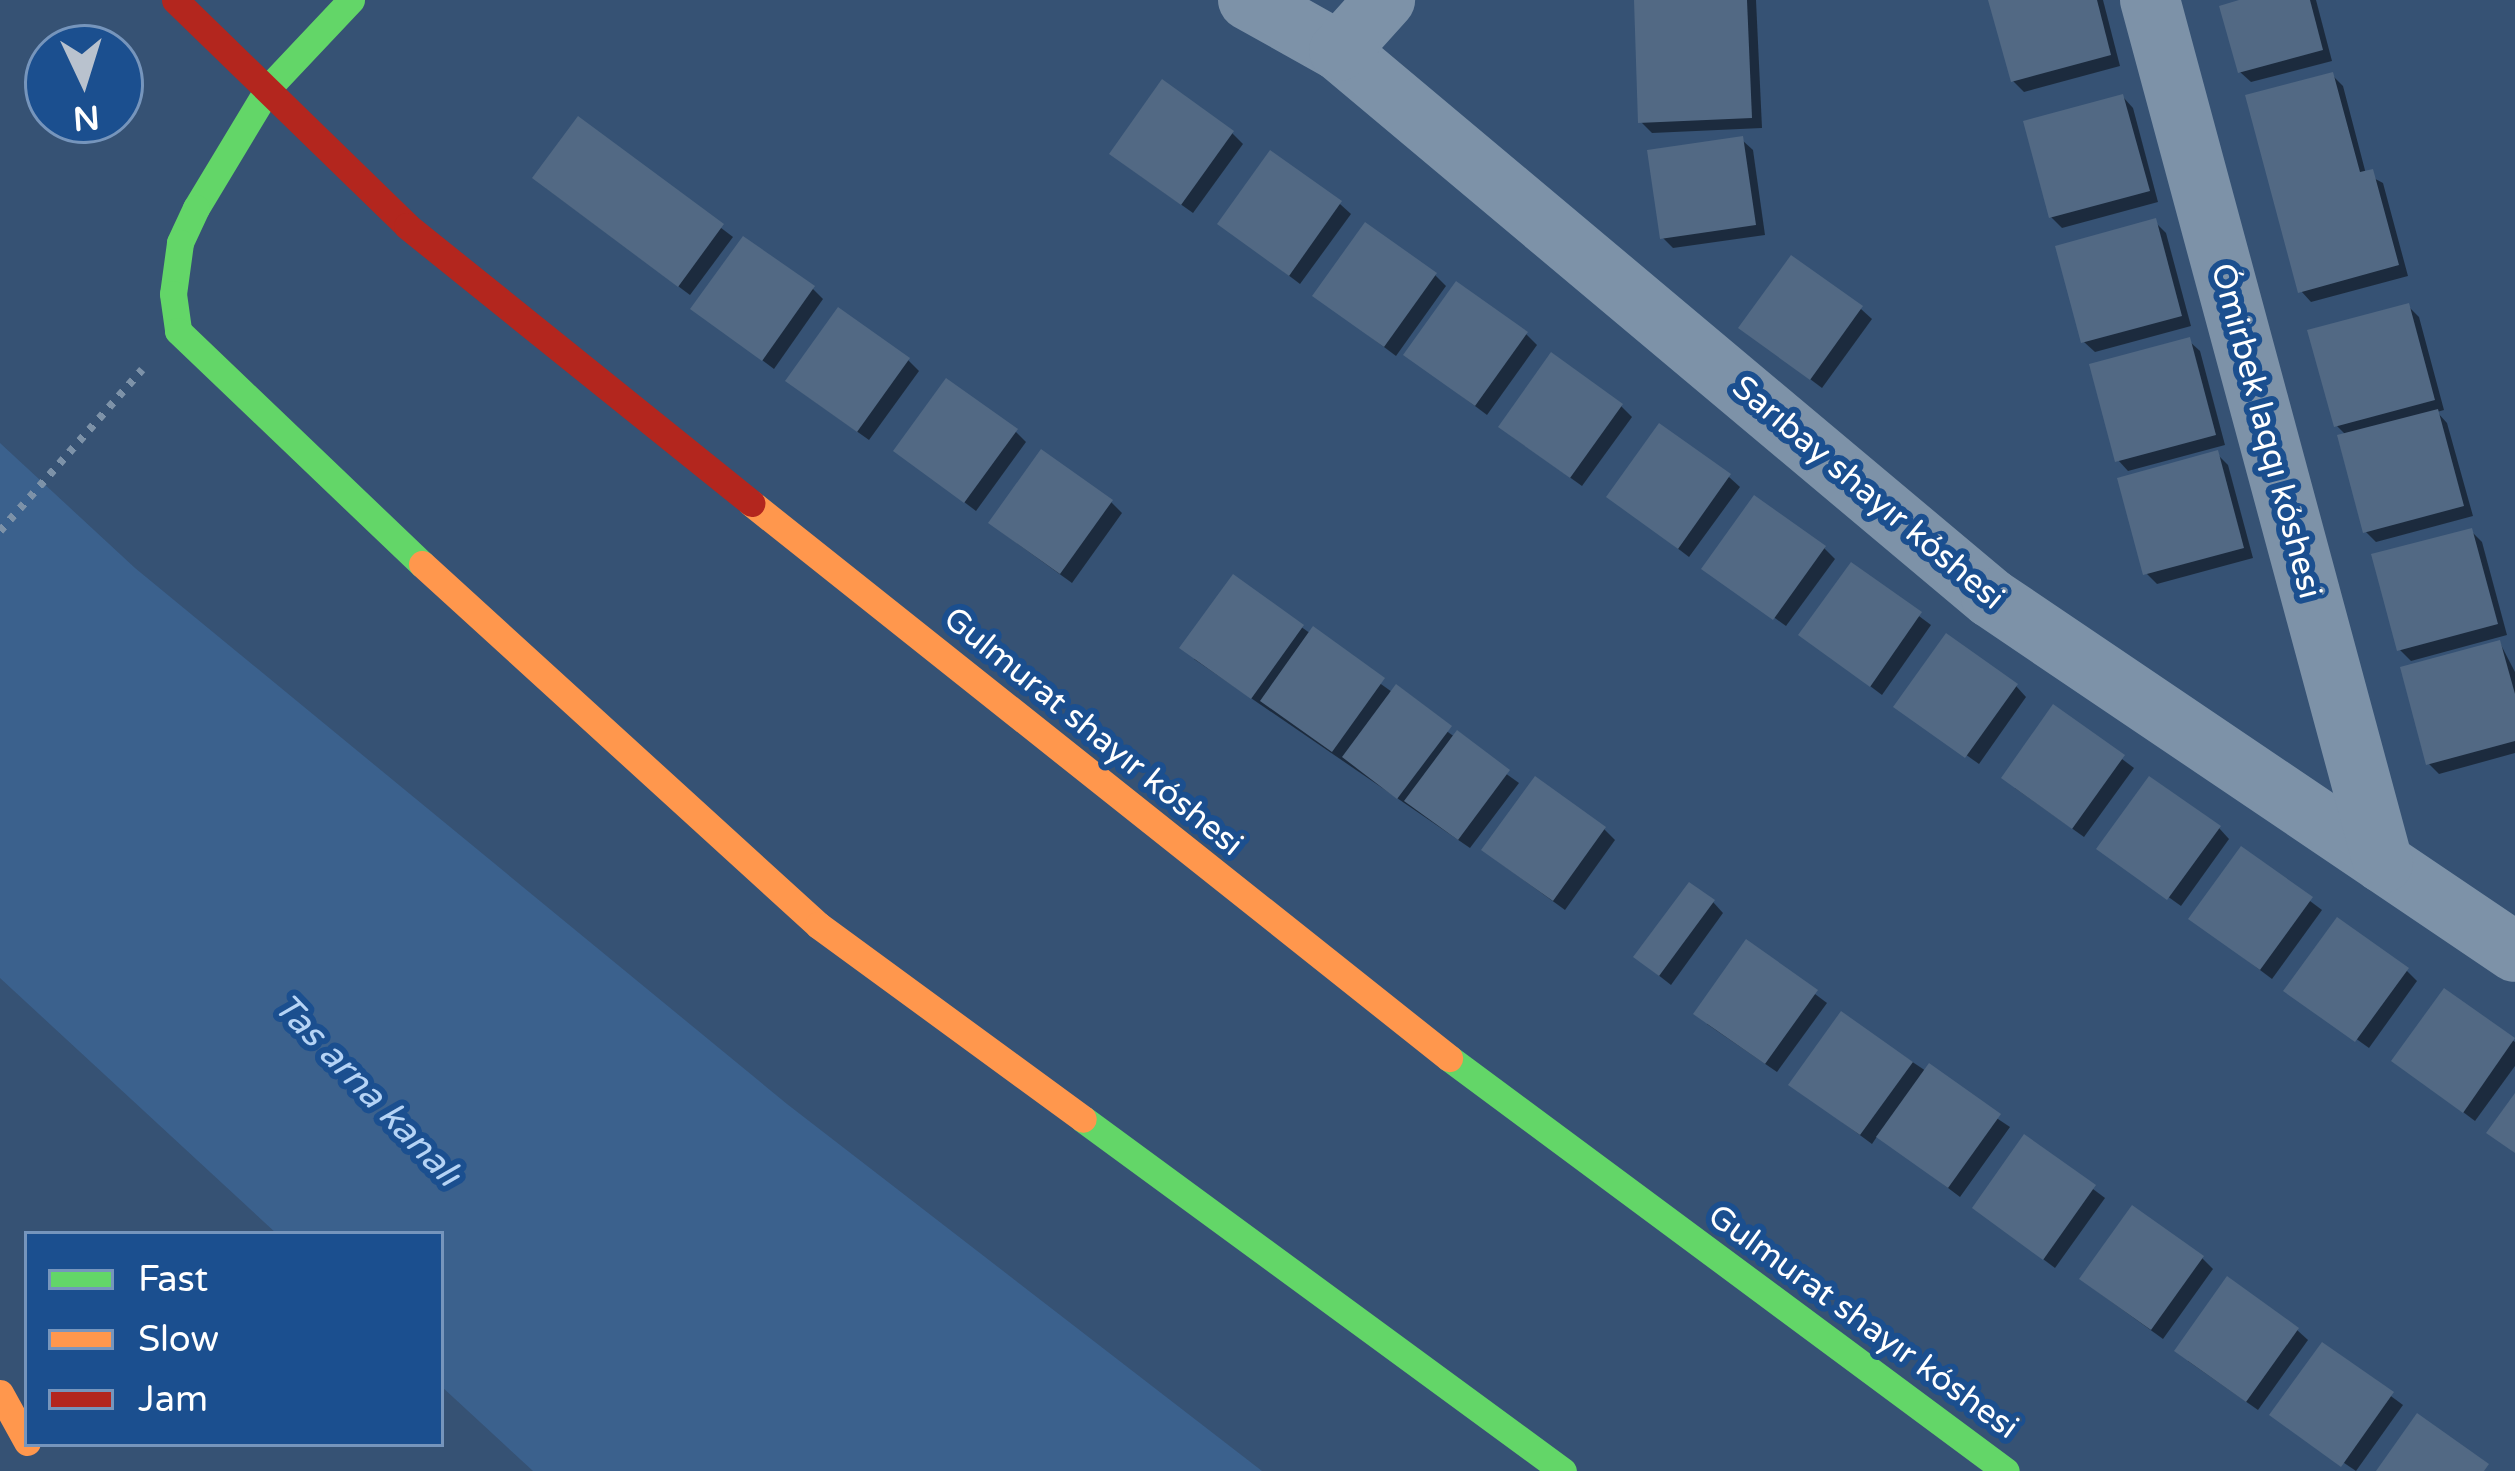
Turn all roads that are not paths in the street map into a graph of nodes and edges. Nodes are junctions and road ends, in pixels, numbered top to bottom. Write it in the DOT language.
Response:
graph roads {
  1 [pos="175,0"];
  2 [pos="351,0"];
  3 [pos="1248,0"];
  4 [pos="1385,0"];
  5 [pos="2150,0"];
  6 [pos="1339,51"];
  7 [pos="269,87"];
  8 [pos="2383,863"];
  9 [pos="2515,952"];
  10 [pos="0,1393"];
  11 [pos="24,1436"];
  12 [pos="1563,1471"];
  13 [pos="2006,1471"];
  1 -- 7 [label="street, Gulmurat shayır kóshesi"];
  2 -- 7 [label="street"];
  3 -- 6 [label="street, Sarıbay shayır kóshesi"];
  4 -- 6 [label="street"];
  5 -- 8 [label="street, Ómirbek laqqı kóshesi"];
  6 -- 8 [label="street, Sarıbay shayır kóshesi"];
  7 -- 12 [label="street"];
  7 -- 13 [label="street, Gulmurat shayır kóshesi"];
  8 -- 9 [label="street, Sarıbay shayır kóshesi"];
  10 -- 11 [label="street"];
}
